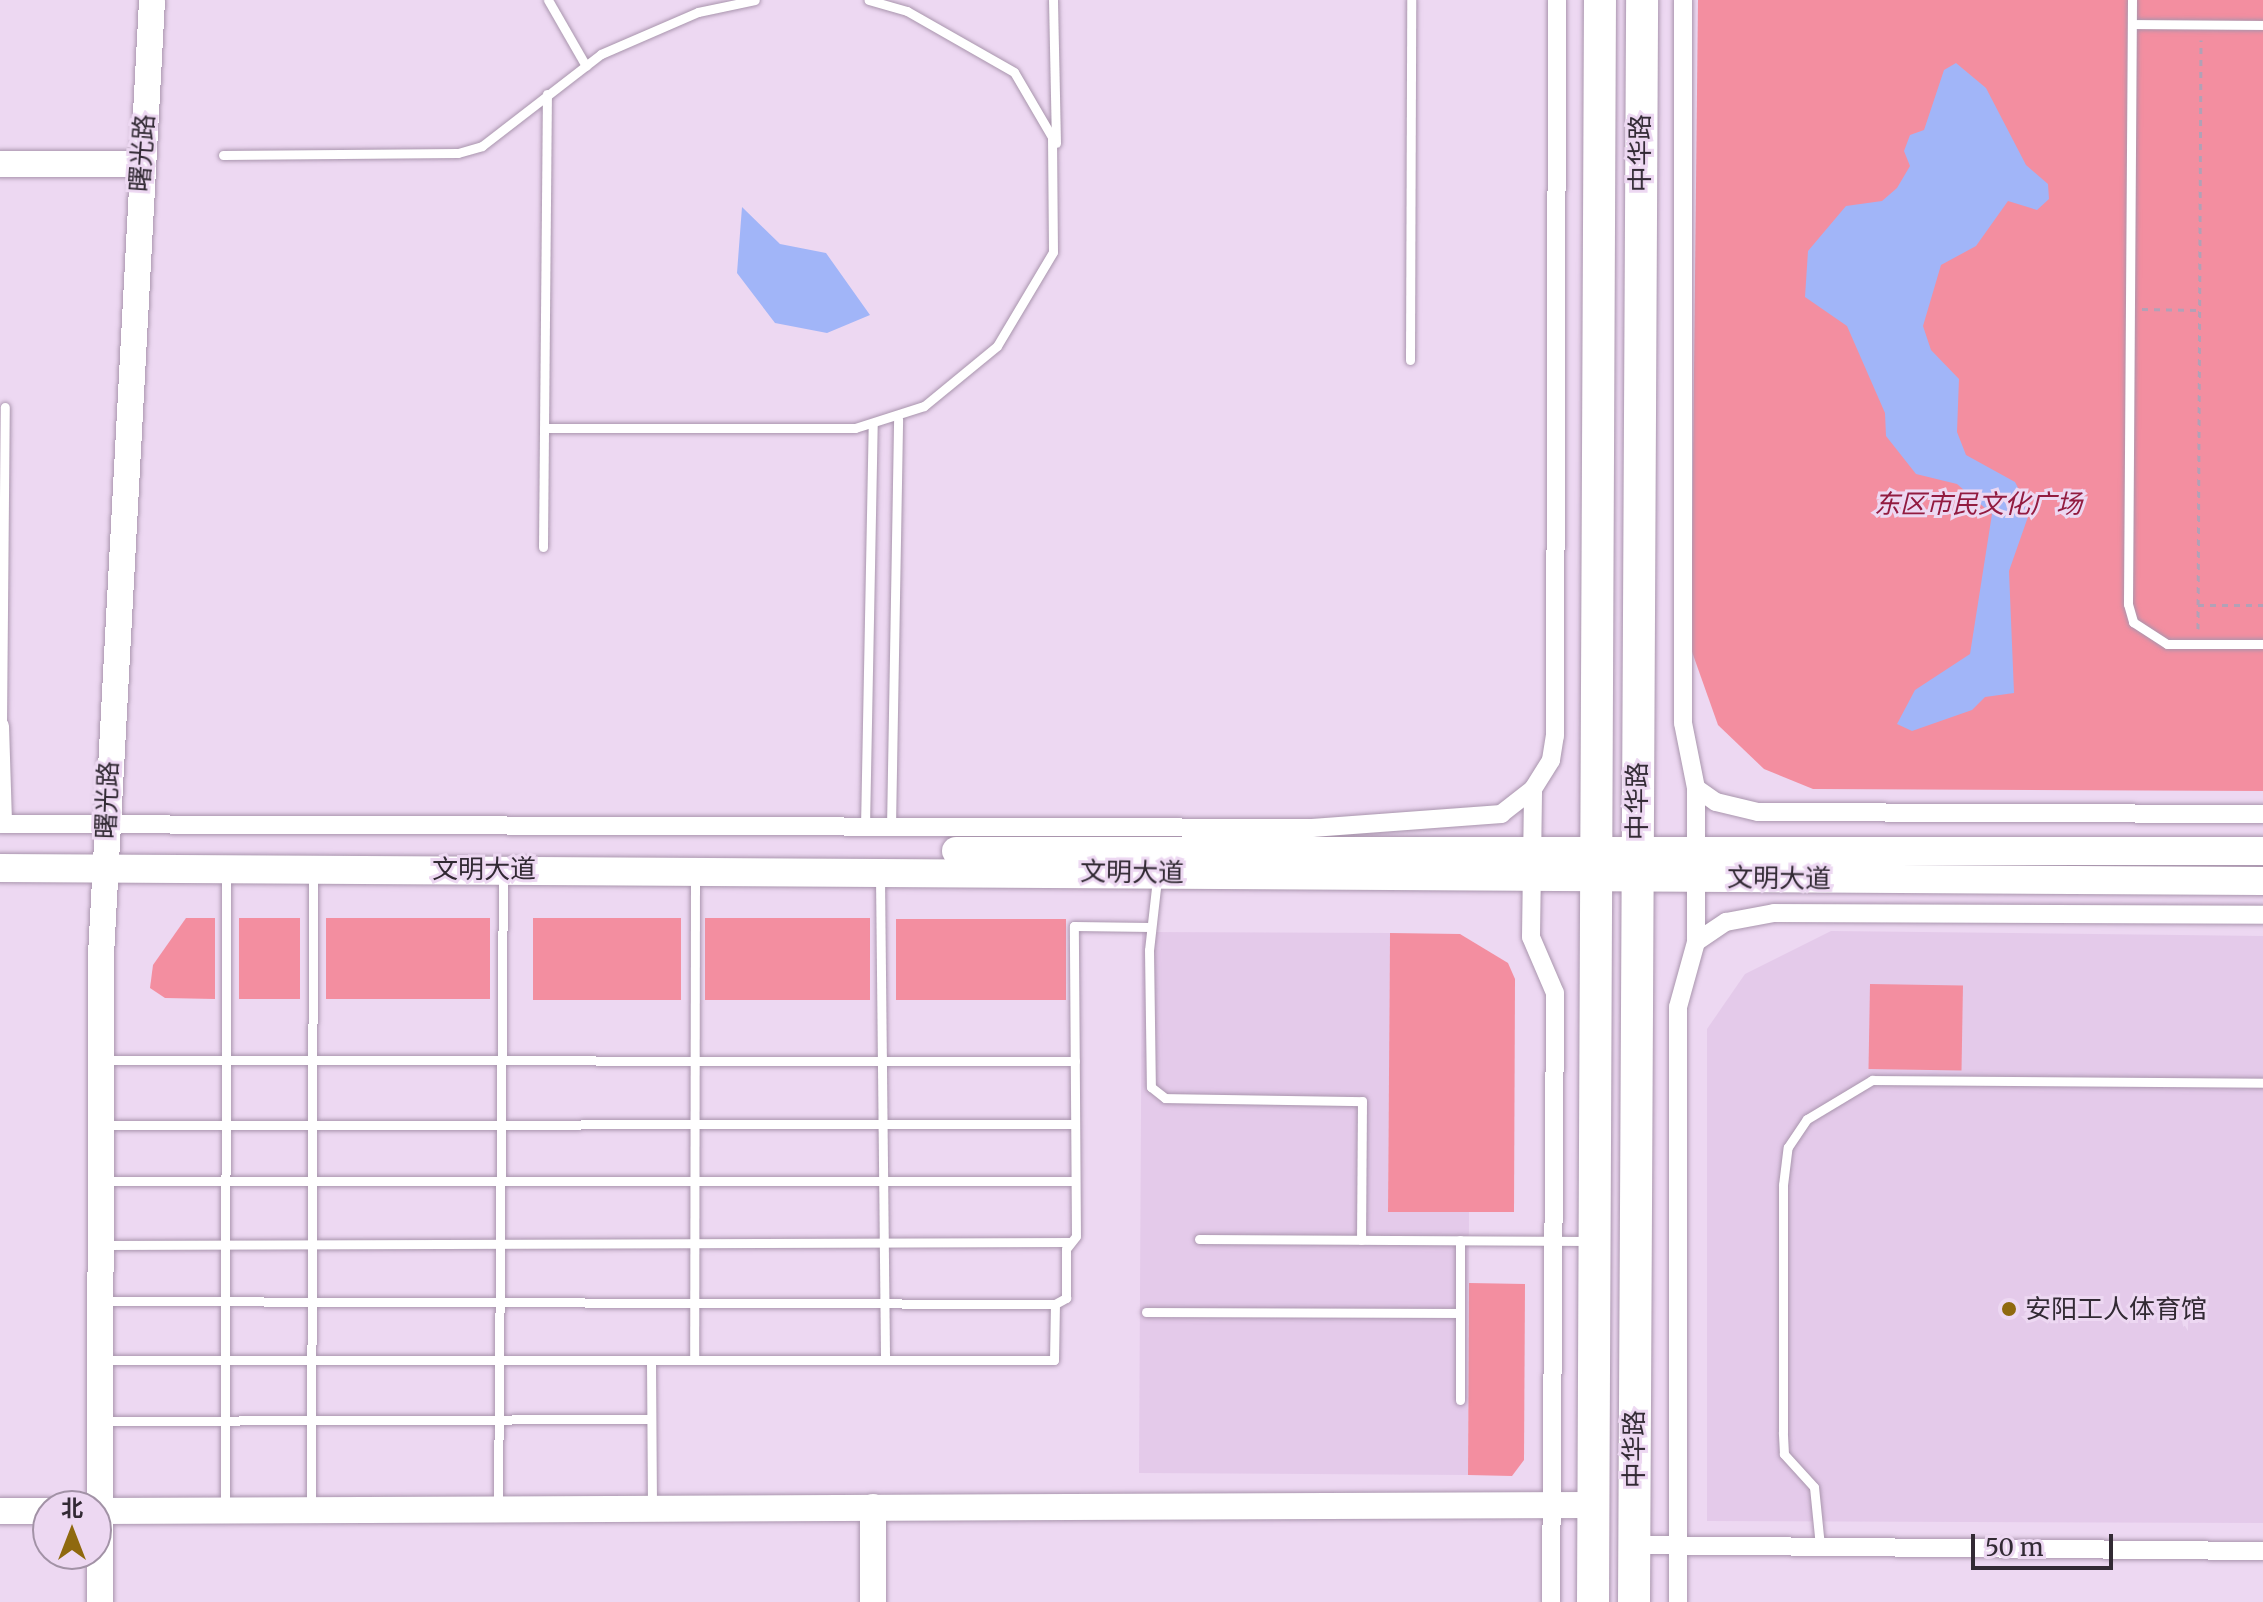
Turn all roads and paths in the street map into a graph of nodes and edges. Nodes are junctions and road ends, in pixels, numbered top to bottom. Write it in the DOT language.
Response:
graph roads {
  1 [pos="152,0"];
  2 [pos="548,0"];
  3 [pos="755,0"];
  4 [pos="869,0"];
  5 [pos="1053,0"];
  6 [pos="1411,0"];
  7 [pos="1557,0"];
  8 [pos="1600,0"];
  9 [pos="1642,0"];
  10 [pos="1683,0"];
  11 [pos="2132,0"];
  12 [pos="2132,24"];
  13 [pos="2202,24"];
  14 [pos="2263,25"];
  15 [pos="586,66"];
  16 [pos="547,94"];
  17 [pos="223,155"];
  18 [pos="0,164"];
  19 [pos="142,164"];
  20 [pos="1057,170"];
  21 [pos="2130,309"];
  22 [pos="2200,310"];
  23 [pos="1410,360"];
  24 [pos="5,407"];
  25 [pos="898,419"];
  26 [pos="873,425"];
  27 [pos="544,428"];
  28 [pos="543,547"];
  29 [pos="2198,605"];
  30 [pos="2263,605"];
  31 [pos="2198,644"];
  32 [pos="2263,644"];
  33 [pos="1,726"];
  34 [pos="1696,788"];
  35 [pos="1533,789"];
  36 [pos="2263,814"];
  37 [pos="865,827"];
  38 [pos="891,827"];
  39 [pos="1,832"];
  40 [pos="105,847"];
  41 [pos="2263,851"];
  42 [pos="1532,862"];
  43 [pos="1595,863"];
  44 [pos="1636,863"];
  45 [pos="1696,863"];
  46 [pos="0,868"];
  47 [pos="226,869"];
  48 [pos="313,869"];
  49 [pos="503,869"];
  50 [pos="695,870"];
  51 [pos="880,870"];
  52 [pos="1157,872"];
  53 [pos="2263,881"];
  54 [pos="2263,915"];
  55 [pos="1151,927"];
  56 [pos="1696,942"];
  57 [pos="101,1060"];
  58 [pos="226,1060"];
  59 [pos="312,1061"];
  60 [pos="501,1061"];
  61 [pos="694,1061"];
  62 [pos="882,1061"];
  63 [pos="1075,1061"];
  64 [pos="2263,1083"];
  65 [pos="501,1124"];
  66 [pos="694,1124"];
  67 [pos="883,1124"];
  68 [pos="1075,1124"];
  69 [pos="101,1125"];
  70 [pos="225,1125"];
  71 [pos="312,1125"];
  72 [pos="100,1181"];
  73 [pos="225,1181"];
  74 [pos="312,1181"];
  75 [pos="500,1181"];
  76 [pos="694,1181"];
  77 [pos="883,1181"];
  78 [pos="1075,1181"];
  79 [pos="1199,1239"];
  80 [pos="1361,1240"];
  81 [pos="1460,1240"];
  82 [pos="1554,1241"];
  83 [pos="1594,1241"];
  84 [pos="1071,1242"];
  85 [pos="694,1243"];
  86 [pos="884,1243"];
  87 [pos="225,1244"];
  88 [pos="312,1244"];
  89 [pos="500,1244"];
  90 [pos="100,1245"];
  91 [pos="100,1301"];
  92 [pos="225,1301"];
  93 [pos="312,1302"];
  94 [pos="499,1302"];
  95 [pos="694,1303"];
  96 [pos="885,1303"];
  97 [pos="1055,1304"];
  98 [pos="1146,1312"];
  99 [pos="1460,1313"];
  100 [pos="100,1360"];
  101 [pos="225,1360"];
  102 [pos="311,1360"];
  103 [pos="499,1360"];
  104 [pos="651,1360"];
  105 [pos="694,1360"];
  106 [pos="885,1360"];
  107 [pos="1460,1400"];
  108 [pos="499,1419"];
  109 [pos="651,1419"];
  110 [pos="225,1420"];
  111 [pos="311,1420"];
  112 [pos="100,1421"];
  113 [pos="98,1490"];
  114 [pos="1552,1505"];
  115 [pos="1593,1505"];
  116 [pos="873,1507"];
  117 [pos="652,1508"];
  118 [pos="498,1509"];
  119 [pos="225,1510"];
  120 [pos="311,1510"];
  121 [pos="0,1511"];
  122 [pos="32,1511"];
  123 [pos="112,1511"];
  124 [pos="1634,1545"];
  125 [pos="1678,1545"];
  126 [pos="1820,1546"];
  127 [pos="2263,1551"];
  128 [pos="99,1570"];
  129 [pos="100,1602"];
  130 [pos="873,1602"];
  131 [pos="1551,1602"];
  132 [pos="1593,1602"];
  133 [pos="1634,1602"];
  134 [pos="1678,1602"];
  1 -- 19 [label="street, 曙光路"];
  2 -- 15 [label="lane"];
  3 -- 15 [label="lane"];
  4 -- 20 [label="lane"];
  5 -- 20 [label="lane"];
  6 -- 23 [label="lane"];
  7 -- 35 [label="street"];
  8 -- 43 [label="highway, 中华路"];
  9 -- 44 [label="highway, 中华路"];
  10 -- 34 [label="street"];
  11 -- 12 [label="lane"];
  12 -- 13 [label="lane"];
  12 -- 21 [label="lane"];
  13 -- 14 [label="lane"];
  13 -- 22 [label="path"];
  15 -- 16 [label="lane"];
  16 -- 17 [label="lane"];
  16 -- 27 [label="lane"];
  18 -- 19 [label="street"];
  19 -- 40 [label="street, 曙光路"];
  20 -- 25 [label="lane"];
  21 -- 22 [label="path"];
  21 -- 31 [label="lane"];
  22 -- 29 [label="path"];
  24 -- 33 [label="lane"];
  25 -- 26 [label="lane"];
  25 -- 38 [label="lane"];
  26 -- 27 [label="lane"];
  26 -- 37 [label="lane"];
  27 -- 28 [label="lane"];
  29 -- 30 [label="path"];
  29 -- 31 [label="path"];
  31 -- 32 [label="lane"];
  33 -- 39 [label="street"];
  34 -- 36 [label="street"];
  34 -- 45 [label="street"];
  35 -- 38 [label="street"];
  35 -- 42 [label="street"];
  37 -- 38 [label="street"];
  37 -- 40 [label="street"];
  39 -- 40 [label="main road, 文明大道"];
  40 -- 42 [label="main road, 文明大道"];
  40 -- 46 [label="main road, 文明大道"];
  40 -- 47 [label="main road, 文明大道"];
  40 -- 57 [label="street, 曙光路"];
  41 -- 45 [label="main road, 文明大道"];
  42 -- 43 [label="main road, 文明大道"];
  42 -- 52 [label="main road, 文明大道"];
  42 -- 82 [label="street"];
  43 -- 44 [label="main road, 文明大道"];
  43 -- 83 [label="highway, 中华路"];
  44 -- 45 [label="main road, 文明大道"];
  44 -- 124 [label="highway, 中华路"];
  45 -- 53 [label="main road, 文明大道"];
  45 -- 56 [label="street"];
  47 -- 48 [label="main road, 文明大道"];
  47 -- 58 [label="lane"];
  48 -- 49 [label="main road, 文明大道"];
  48 -- 59 [label="lane"];
  49 -- 50 [label="main road, 文明大道"];
  49 -- 60 [label="lane"];
  50 -- 51 [label="main road, 文明大道"];
  50 -- 61 [label="lane"];
  51 -- 52 [label="main road, 文明大道"];
  51 -- 62 [label="lane"];
  52 -- 55 [label="lane"];
  54 -- 56 [label="street"];
  55 -- 63 [label="lane"];
  55 -- 80 [label="lane"];
  56 -- 125 [label="street"];
  57 -- 58 [label="lane"];
  57 -- 69 [label="street, 曙光路"];
  58 -- 59 [label="lane"];
  58 -- 70 [label="lane"];
  59 -- 60 [label="lane"];
  59 -- 71 [label="lane"];
  60 -- 61 [label="lane"];
  60 -- 65 [label="lane"];
  61 -- 62 [label="lane"];
  61 -- 66 [label="lane"];
  62 -- 63 [label="lane"];
  62 -- 67 [label="lane"];
  63 -- 68 [label="lane"];
  64 -- 126 [label="lane"];
  65 -- 66 [label="lane"];
  65 -- 71 [label="lane"];
  65 -- 75 [label="lane"];
  66 -- 67 [label="lane"];
  66 -- 76 [label="lane"];
  67 -- 68 [label="lane"];
  67 -- 77 [label="lane"];
  68 -- 78 [label="lane"];
  69 -- 70 [label="lane"];
  69 -- 72 [label="street, 曙光路"];
  70 -- 71 [label="lane"];
  70 -- 73 [label="lane"];
  71 -- 74 [label="lane"];
  72 -- 73 [label="lane"];
  72 -- 90 [label="street, 曙光路"];
  73 -- 74 [label="lane"];
  73 -- 87 [label="lane"];
  74 -- 75 [label="lane"];
  74 -- 88 [label="lane"];
  75 -- 76 [label="lane"];
  75 -- 89 [label="lane"];
  76 -- 77 [label="lane"];
  76 -- 85 [label="lane"];
  77 -- 78 [label="lane"];
  77 -- 86 [label="lane"];
  78 -- 84 [label="lane"];
  79 -- 80 [label="lane"];
  80 -- 81 [label="lane"];
  81 -- 82 [label="lane"];
  81 -- 99 [label="lane"];
  82 -- 83 [label="lane"];
  82 -- 114 [label="street"];
  83 -- 115 [label="highway, 中华路"];
  84 -- 86 [label="lane"];
  84 -- 97 [label="lane"];
  85 -- 86 [label="lane"];
  85 -- 89 [label="lane"];
  85 -- 95 [label="lane"];
  86 -- 96 [label="lane"];
  87 -- 88 [label="lane"];
  87 -- 90 [label="lane"];
  87 -- 92 [label="lane"];
  88 -- 89 [label="lane"];
  88 -- 93 [label="lane"];
  89 -- 94 [label="lane"];
  90 -- 91 [label="street, 曙光路"];
  91 -- 92 [label="lane"];
  91 -- 100 [label="street, 曙光路"];
  92 -- 93 [label="lane"];
  92 -- 101 [label="lane"];
  93 -- 94 [label="lane"];
  93 -- 102 [label="lane"];
  94 -- 95 [label="lane"];
  94 -- 103 [label="lane"];
  95 -- 96 [label="lane"];
  95 -- 105 [label="lane"];
  96 -- 97 [label="lane"];
  96 -- 106 [label="lane"];
  97 -- 106 [label="lane"];
  98 -- 99 [label="lane"];
  99 -- 107 [label="lane"];
  100 -- 101 [label="lane"];
  100 -- 112 [label="street, 曙光路"];
  101 -- 102 [label="lane"];
  101 -- 110 [label="lane"];
  102 -- 103 [label="lane"];
  102 -- 111 [label="lane"];
  103 -- 104 [label="lane"];
  103 -- 108 [label="lane"];
  104 -- 105 [label="lane"];
  104 -- 109 [label="lane"];
  105 -- 106 [label="lane"];
  108 -- 109 [label="lane"];
  108 -- 111 [label="lane"];
  108 -- 118 [label="lane"];
  109 -- 117 [label="lane"];
  110 -- 111 [label="lane"];
  110 -- 112 [label="lane"];
  110 -- 119 [label="lane"];
  111 -- 120 [label="lane"];
  112 -- 113 [label="street, 曙光路"];
  114 -- 115 [label="street"];
  114 -- 116 [label="street"];
  114 -- 131 [label="street"];
  115 -- 132 [label="highway, 中华路"];
  116 -- 117 [label="street"];
  116 -- 130 [label="street"];
  117 -- 118 [label="street"];
  118 -- 120 [label="street"];
  119 -- 120 [label="street"];
  119 -- 123 [label="street"];
  121 -- 122 [label="street"];
  124 -- 125 [label="street"];
  124 -- 133 [label="highway, 中华路"];
  125 -- 126 [label="street"];
  125 -- 134 [label="street"];
  126 -- 127 [label="street"];
  128 -- 129 [label="street, 曙光路"];
}
